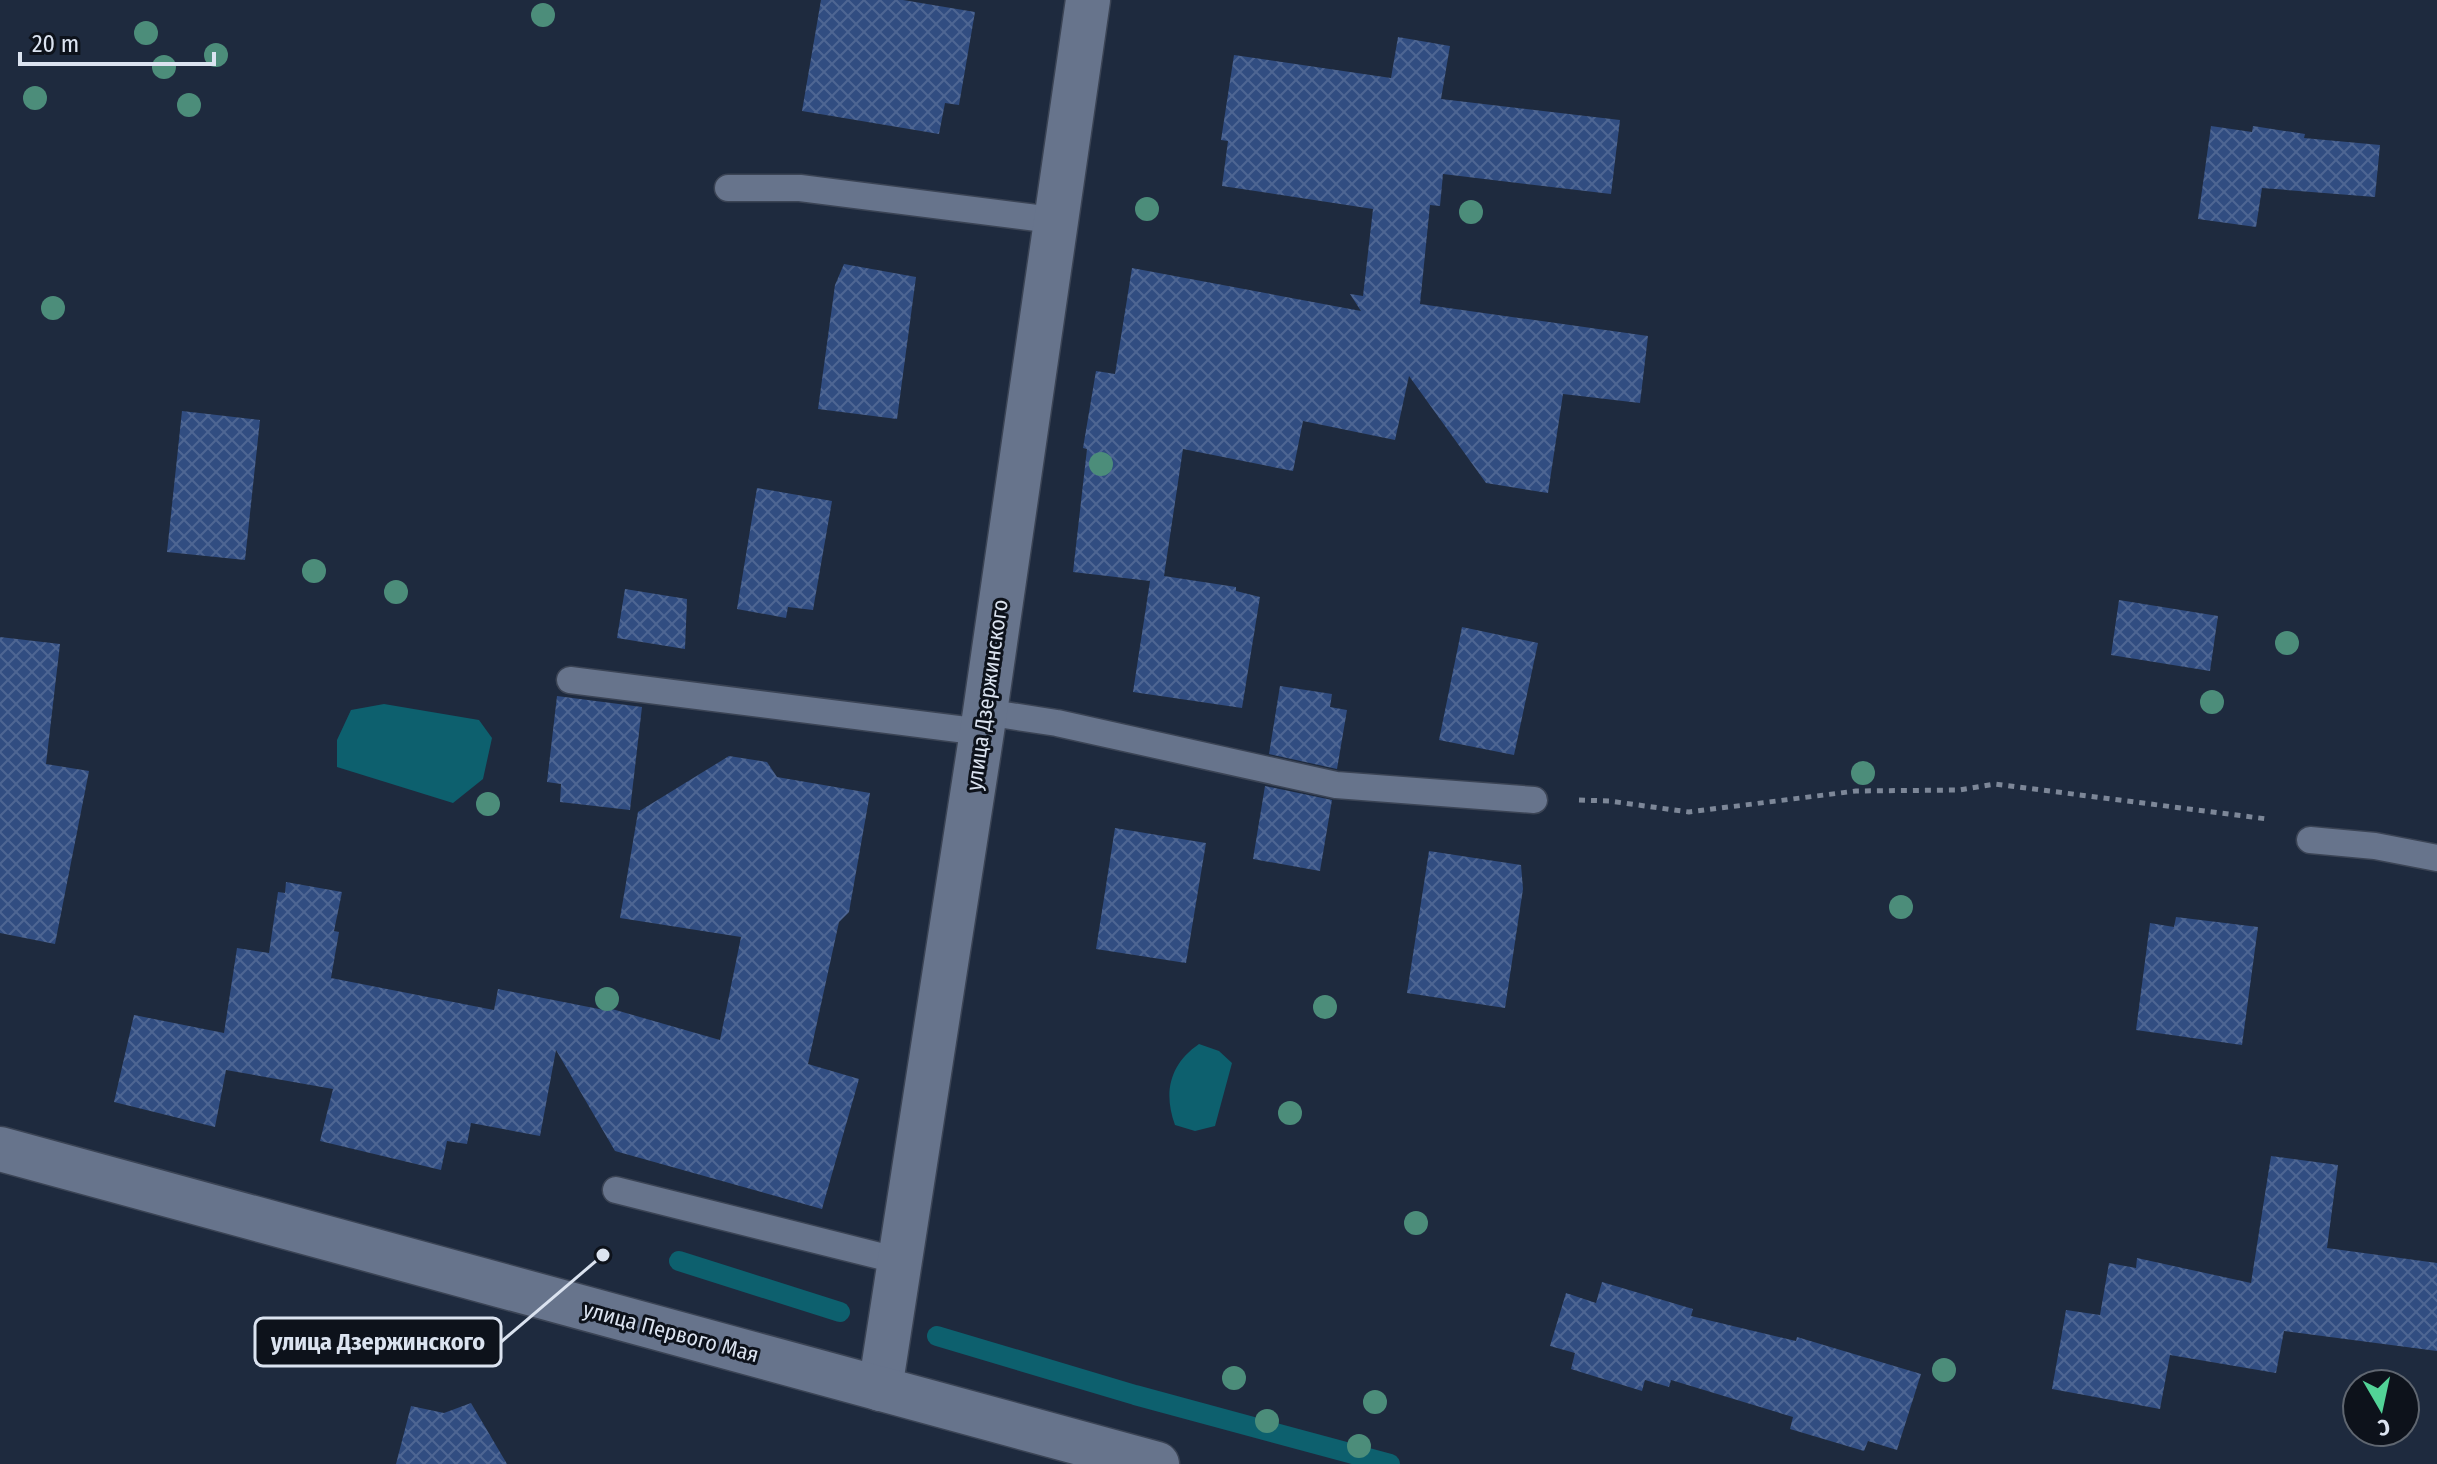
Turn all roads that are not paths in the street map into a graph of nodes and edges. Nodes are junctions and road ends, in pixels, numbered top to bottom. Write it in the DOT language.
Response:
graph roads {
  1 [pos="1088,0"];
  2 [pos="728,188"];
  3 [pos="1053,220"];
  4 [pos="570,680"];
  5 [pos="983,722"];
  6 [pos="1534,800"];
  7 [pos="2310,840"];
  8 [pos="2437,858"];
  9 [pos="0,1149"];
  10 [pos="616,1190"];
  11 [pos="900,1261"];
  12 [pos="880,1389"];
  13 [pos="1157,1464"];
  1 -- 3 [label="street, улица Дзержинского"];
  2 -- 3 [label="lane"];
  3 -- 5 [label="street, улица Дзержинского"];
  4 -- 5 [label="lane"];
  5 -- 6 [label="lane"];
  5 -- 11 [label="street, улица Дзержинского"];
  7 -- 8 [label="lane"];
  9 -- 12 [label="street, улица Первого Мая"];
  10 -- 11 [label="lane"];
  11 -- 12 [label="street, улица Дзержинского"];
  12 -- 13 [label="street, улица Первого Мая"];
}
